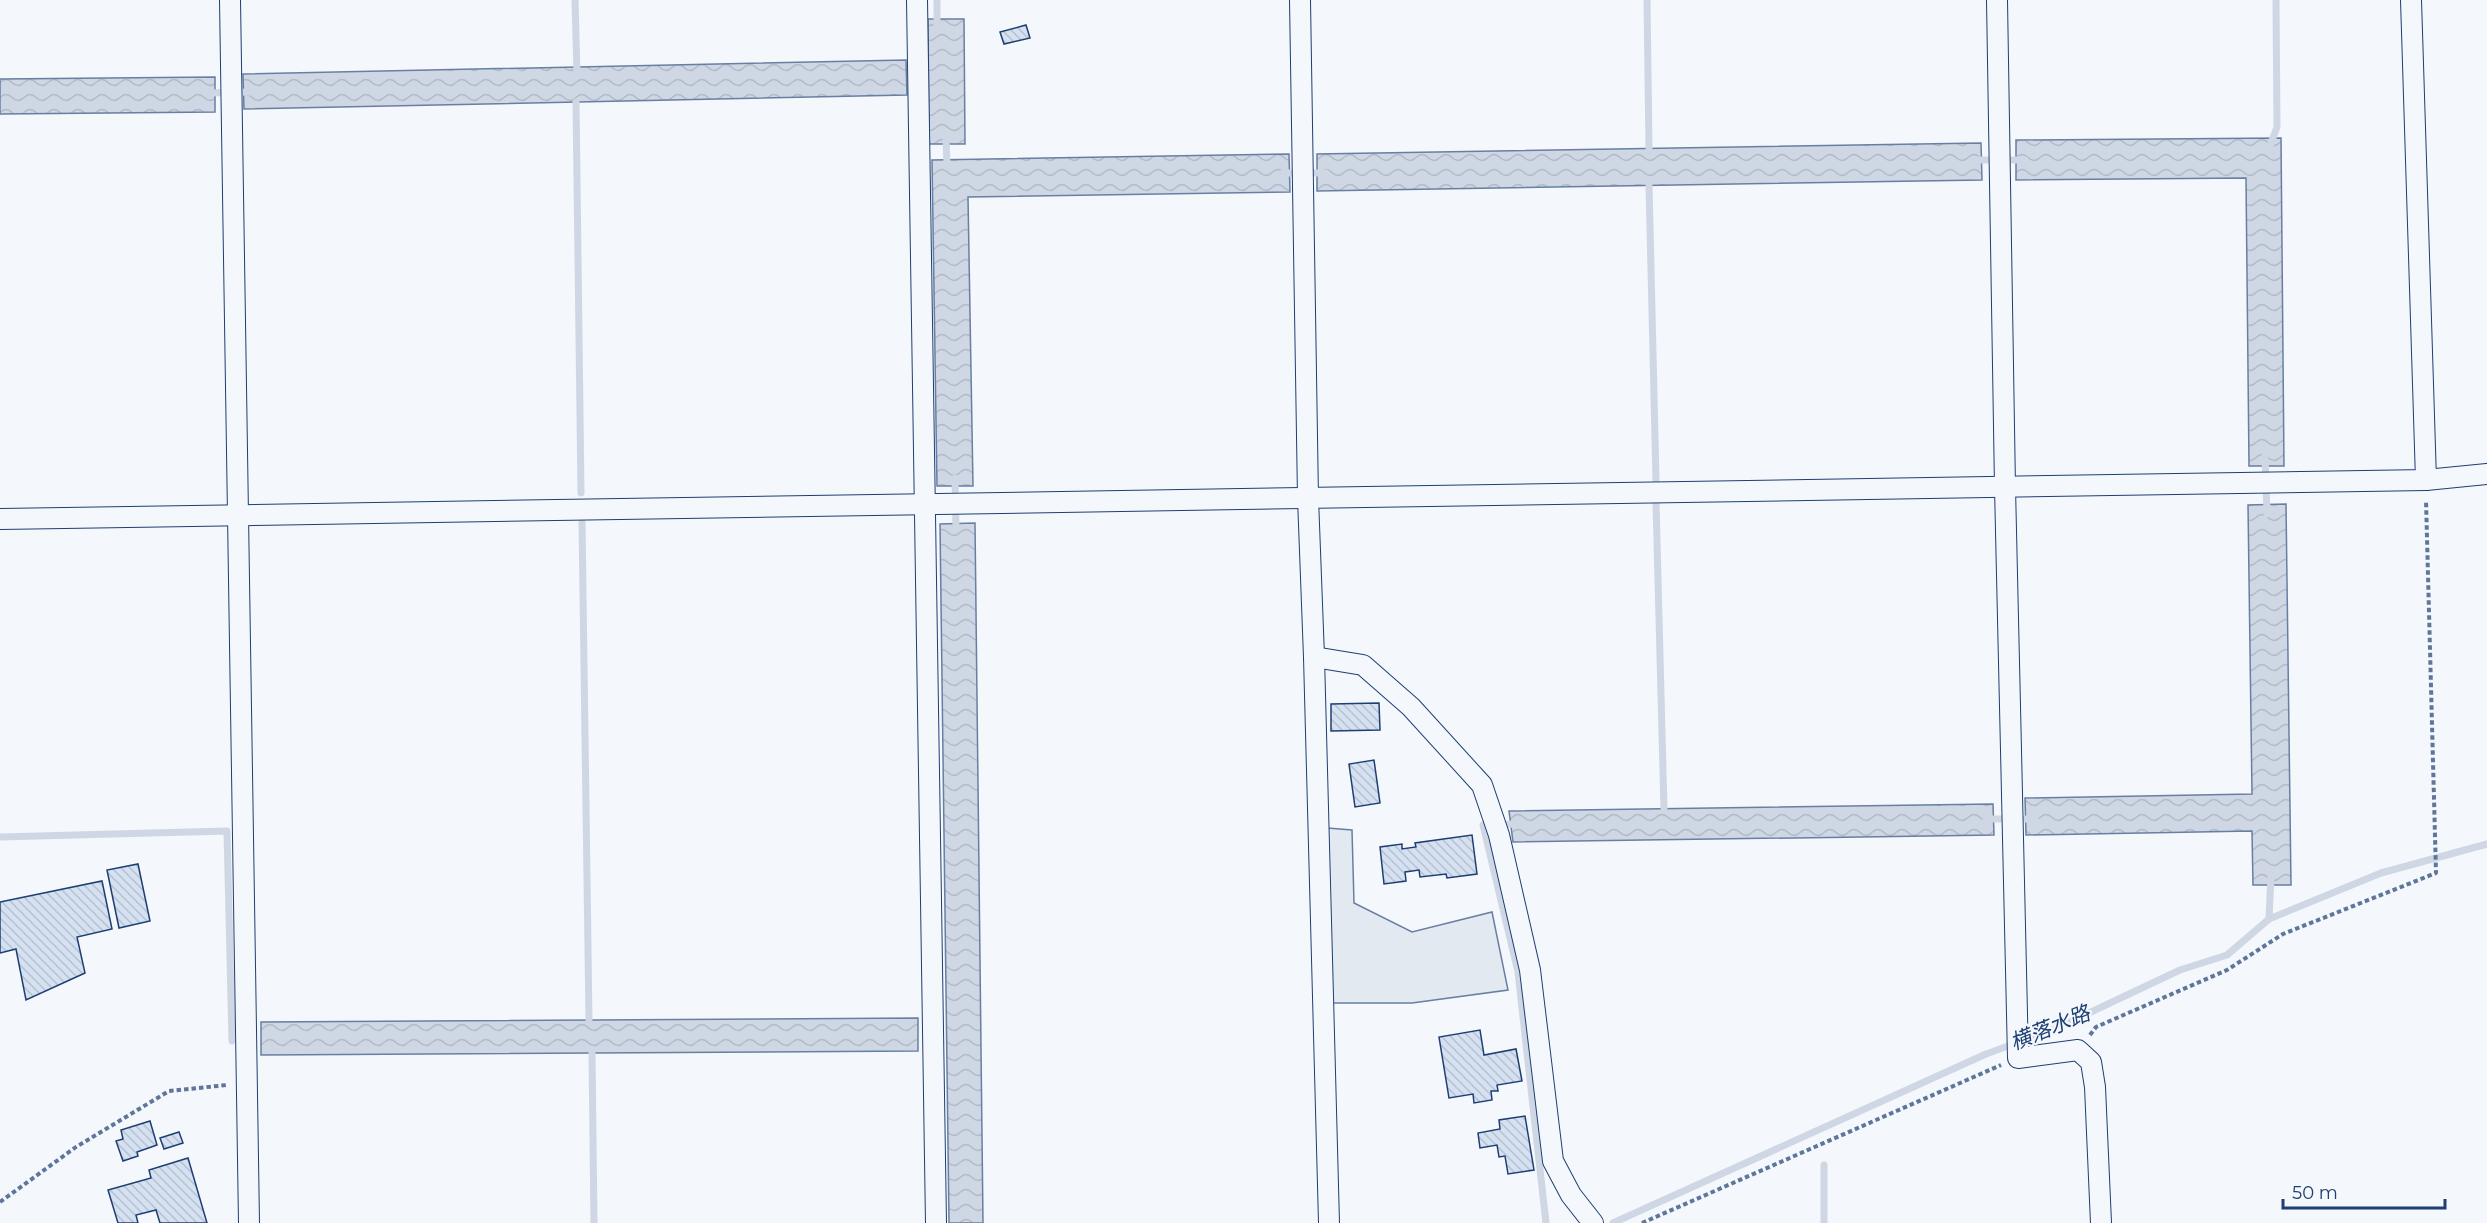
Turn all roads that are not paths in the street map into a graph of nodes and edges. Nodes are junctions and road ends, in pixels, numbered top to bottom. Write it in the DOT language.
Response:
graph roads {
  1 [pos="230,0"];
  2 [pos="917,0"];
  3 [pos="1300,0"];
  4 [pos="1997,0"];
  5 [pos="2411,0"];
  6 [pos="2487,474"];
  7 [pos="2426,480"];
  8 [pos="2005,487"];
  9 [pos="1308,498"];
  10 [pos="924,504"];
  11 [pos="238,515"];
  12 [pos="0,519"];
  13 [pos="1314,657"];
  14 [pos="249,1223"];
  15 [pos="936,1223"];
  16 [pos="1329,1223"];
  17 [pos="1593,1223"];
  18 [pos="2101,1223"];
  1 -- 11 [label="street"];
  2 -- 10 [label="street"];
  3 -- 9 [label="street"];
  4 -- 8 [label="street"];
  5 -- 7 [label="street"];
  6 -- 7 [label="street"];
  7 -- 8 [label="street"];
  8 -- 9 [label="street"];
  8 -- 18 [label="street"];
  9 -- 10 [label="street"];
  9 -- 13 [label="street"];
  10 -- 11 [label="street"];
  10 -- 15 [label="street"];
  11 -- 12 [label="street"];
  11 -- 14 [label="street"];
  13 -- 16 [label="street"];
  13 -- 17 [label="street"];
}
